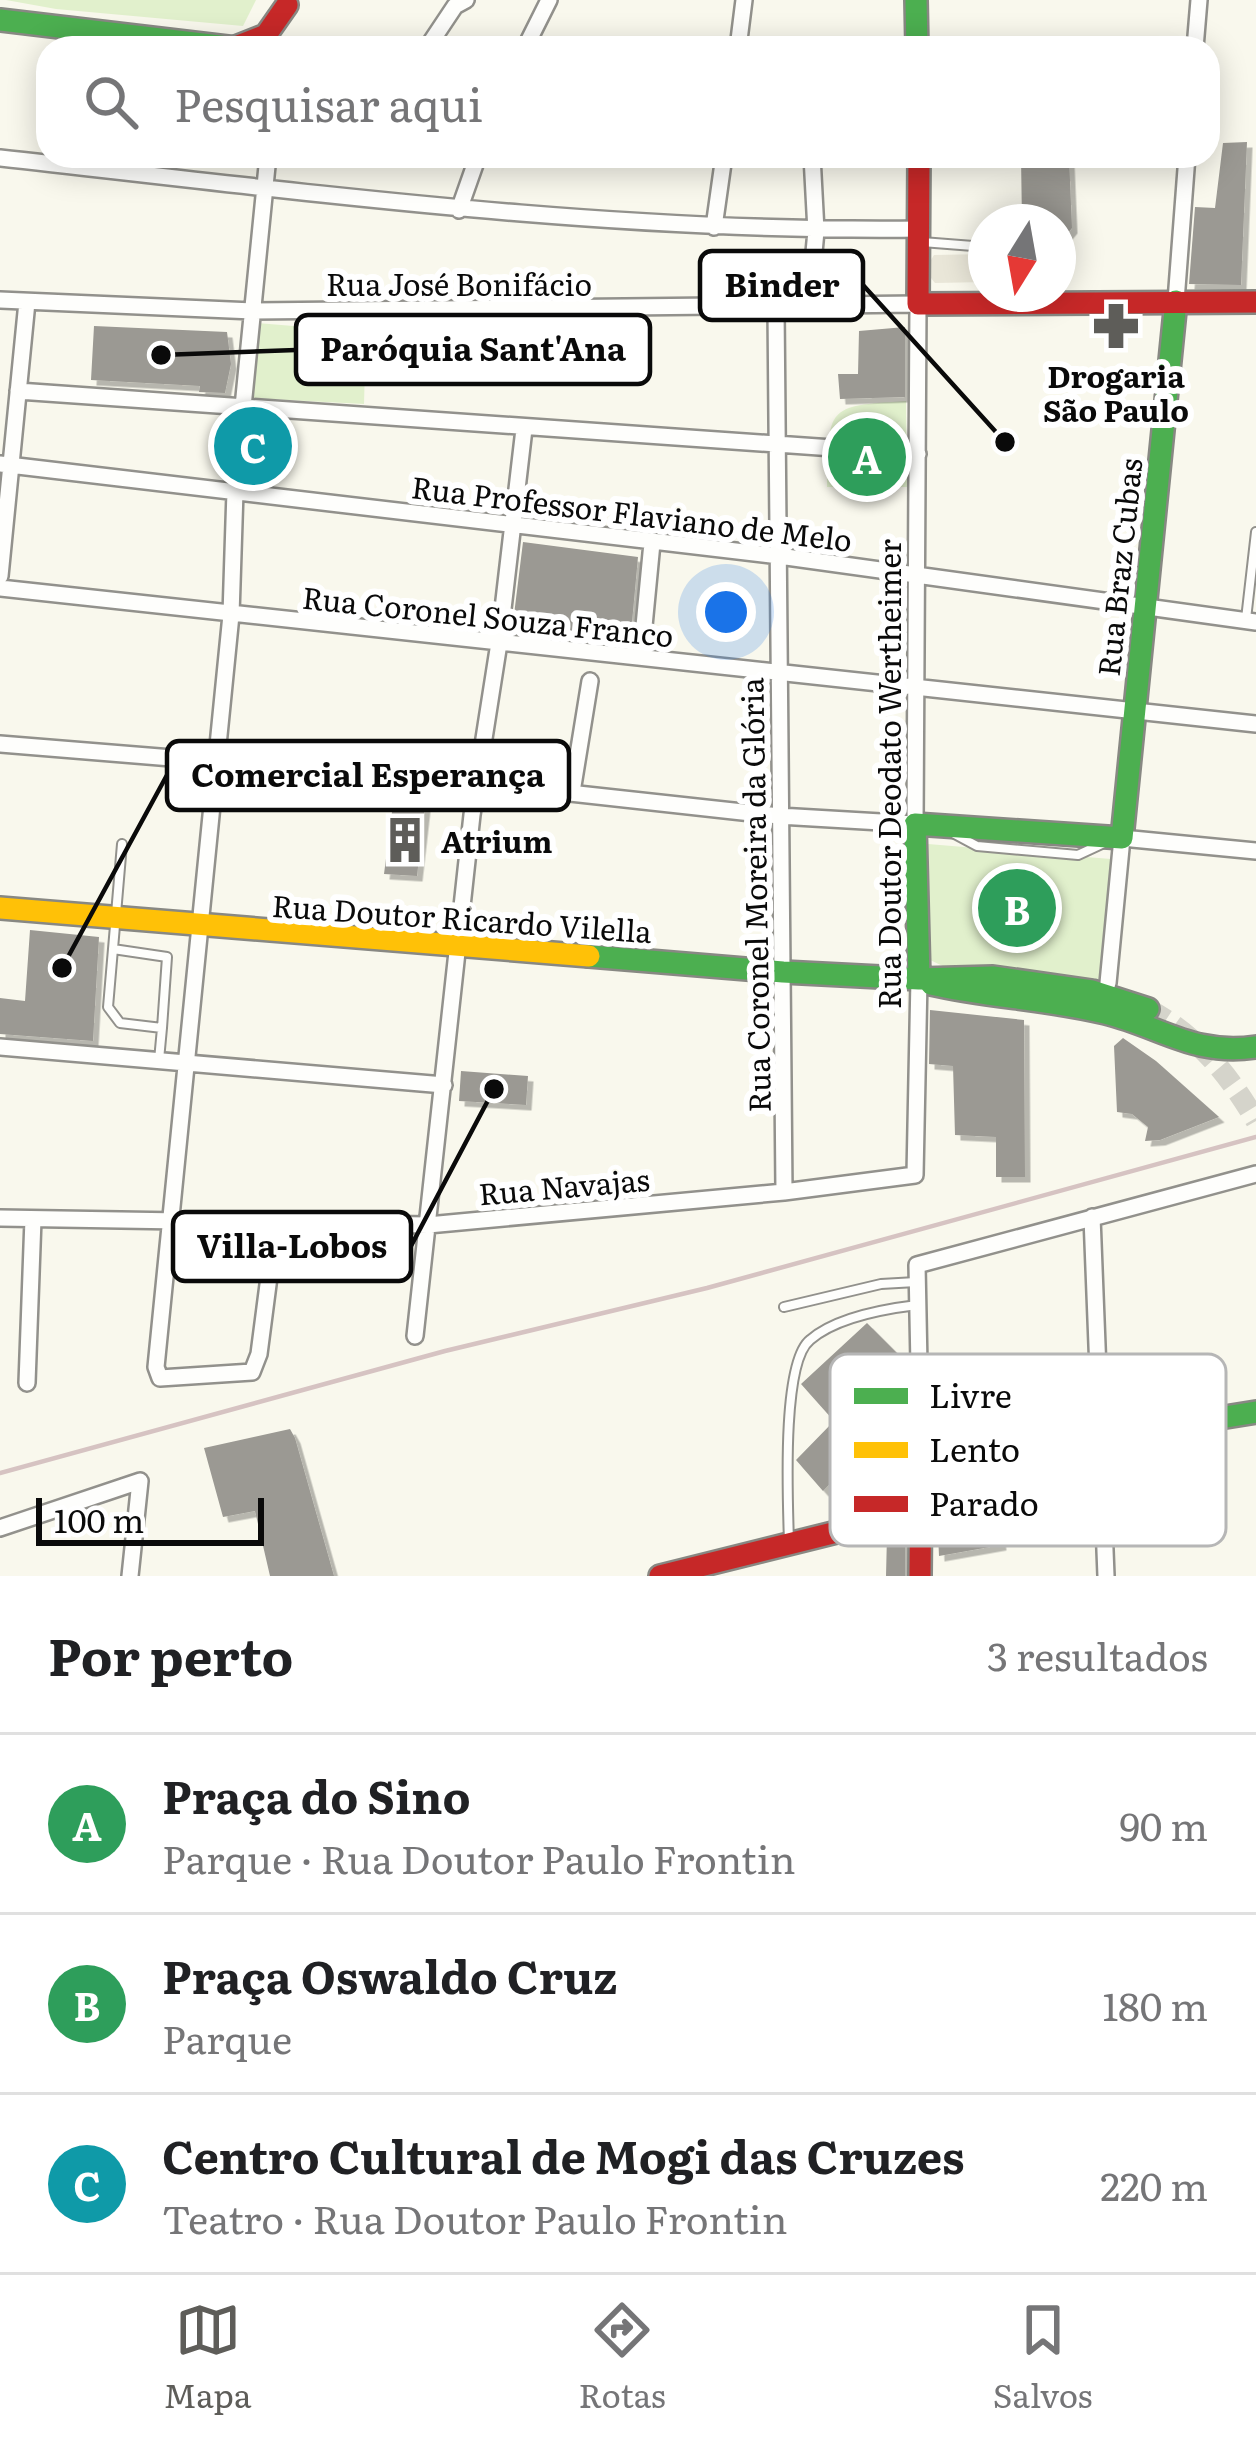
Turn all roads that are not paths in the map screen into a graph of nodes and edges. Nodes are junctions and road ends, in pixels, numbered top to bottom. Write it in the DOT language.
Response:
graph roads {
  1 [pos="466,0"];
  2 [pos="744,0"];
  3 [pos="916,0"];
  4 [pos="1199,0"];
  5 [pos="543,2"];
  6 [pos="287,3"];
  7 [pos="0,20"];
  8 [pos="134,36"];
  9 [pos="269,36"];
  10 [pos="280,36"];
  11 [pos="435,36"];
  12 [pos="530,36"];
  13 [pos="740,36"];
  14 [pos="917,36"];
  15 [pos="1197,36"];
  16 [pos="0,158"];
  17 [pos="36,162"];
  18 [pos="88,168"];
  19 [pos="267,168"];
  20 [pos="474,168"];
  21 [pos="722,168"];
  22 [pos="813,168"];
  23 [pos="919,168"];
  24 [pos="1186,168"];
  25 [pos="265,188"];
  26 [pos="459,210"];
  27 [pos="715,227"];
  28 [pos="816,230"];
  29 [pos="921,236"];
  30 [pos="968,244"];
  31 [pos="1076,299"];
  32 [pos="0,300"];
  33 [pos="968,301"];
  34 [pos="1177,301"];
  35 [pos="27,302"];
  36 [pos="1256,302"];
  37 [pos="919,304"];
  38 [pos="809,306"];
  39 [pos="776,308"];
  40 [pos="253,311"];
  41 [pos="18,391"];
  42 [pos="243,407"];
  43 [pos="524,429"];
  44 [pos="778,444"];
  45 [pos="918,454"];
  46 [pos="6,465"];
  47 [pos="235,491"];
  48 [pos="512,524"];
  49 [pos="1256,532"];
  50 [pos="652,542"];
  51 [pos="778,556"];
  52 [pos="0,575"];
  53 [pos="917,575"];
  54 [pos="0,588"];
  55 [pos="1144,609"];
  56 [pos="230,615"];
  57 [pos="1251,622"];
  58 [pos="499,644"];
  59 [pos="641,657"];
  60 [pos="779,674"];
  61 [pos="590,681"];
  62 [pos="916,687"];
  63 [pos="1133,713"];
  64 [pos="1256,724"];
  65 [pos="0,744"];
  66 [pos="218,761"];
  67 [pos="478,783"];
  68 [pos="572,792"];
  69 [pos="779,816"];
  70 [pos="915,824"];
  71 [pos="1117,838"];
  72 [pos="122,844"];
  73 [pos="1256,851"];
  74 [pos="0,908"];
  75 [pos="114,917"];
  76 [pos="202,926"];
  77 [pos="460,946"];
  78 [pos="113,949"];
  79 [pos="783,972"];
  80 [pos="919,979"];
  81 [pos="1108,983"];
  82 [pos="1148,1009"];
  83 [pos="162,1028"];
  84 [pos="1256,1046"];
  85 [pos="0,1047"];
  86 [pos="159,1060"];
  87 [pos="187,1063"];
  88 [pos="444,1085"];
  89 [pos="1256,1174"];
  90 [pos="916,1175"];
  91 [pos="784,1192"];
  92 [pos="1092,1217"];
  93 [pos="0,1218"];
  94 [pos="34,1219"];
  95 [pos="173,1220"];
  96 [pos="276,1223"];
  97 [pos="428,1225"];
  98 [pos="917,1274"];
  99 [pos="918,1305"];
  100 [pos="784,1306"];
  101 [pos="415,1336"];
  102 [pos="919,1354"];
  103 [pos="1097,1354"];
  104 [pos="27,1383"];
  105 [pos="1256,1412"];
  106 [pos="1226,1417"];
  107 [pos="0,1528"];
  108 [pos="830,1532"];
  109 [pos="789,1543"];
  110 [pos="920,1546"];
  111 [pos="1105,1546"];
  112 [pos="130,1576"];
  113 [pos="660,1576"];
  114 [pos="920,1576"];
  115 [pos="1106,1576"];
  1 -- 11 [label="street"];
  2 -- 13 [label="street"];
  3 -- 14 [label="main road"];
  4 -- 15 [label="street"];
  5 -- 12 [label="street"];
  6 -- 9 [label="main road"];
  6 -- 10 [label="main road"];
  7 -- 8 [label="main road"];
  16 -- 17 [label="street"];
  18 -- 25 [label="street"];
  19 -- 25 [label="street"];
  20 -- 26 [label="street"];
  21 -- 27 [label="street"];
  22 -- 28 [label="street"];
  23 -- 29 [label="main road, Rua Doutor Deodato Wertheimer"];
  24 -- 34 [label="street, Rua Braz Cubas"];
  25 -- 26 [label="street"];
  25 -- 40 [label="street"];
  26 -- 27 [label="street"];
  27 -- 28 [label="street"];
  28 -- 29 [label="street"];
  28 -- 38 [label="street"];
  29 -- 30 [label="lane"];
  29 -- 37 [label="main road, Rua Doutor Deodato Wertheimer"];
  31 -- 34 [label="main road"];
  32 -- 35 [label="street, Rua José Bonifácio"];
  33 -- 37 [label="main road"];
  34 -- 36 [label="main road"];
  34 -- 55 [label="main road, Rua Braz Cubas"];
  35 -- 40 [label="street, Rua José Bonifácio"];
  35 -- 41 [label="street"];
  37 -- 38 [label="street, Rua José Bonifácio"];
  37 -- 45 [label="street, Rua Doutor Deodato Wertheimer"];
  38 -- 39 [label="street, Rua José Bonifácio"];
  39 -- 40 [label="street, Rua José Bonifácio"];
  39 -- 44 [label="street, Rua Coronel Moreira da Glória"];
  40 -- 42 [label="street"];
  41 -- 42 [label="street"];
  41 -- 46 [label="street"];
  42 -- 43 [label="street"];
  43 -- 44 [label="street"];
  43 -- 48 [label="street"];
  44 -- 45 [label="street"];
  44 -- 51 [label="street, Rua Coronel Moreira da Glória"];
  45 -- 53 [label="street, Rua Doutor Deodato Wertheimer"];
  46 -- 47 [label="street, Rua Professor Flaviano de Melo"];
  46 -- 52 [label="street"];
  47 -- 48 [label="street, Rua Professor Flaviano de Melo"];
  47 -- 56 [label="street"];
  48 -- 50 [label="street, Rua Professor Flaviano de Melo"];
  48 -- 58 [label="street"];
  49 -- 57 [label="lane"];
  50 -- 51 [label="street, Rua Professor Flaviano de Melo"];
  50 -- 59 [label="street"];
  51 -- 53 [label="street, Rua Professor Flaviano de Melo"];
  51 -- 60 [label="street, Rua Coronel Moreira da Glória"];
  53 -- 55 [label="street, Rua Professor Flaviano de Melo"];
  53 -- 62 [label="street, Rua Doutor Deodato Wertheimer"];
  54 -- 56 [label="street, Rua Coronel Souza Franco"];
  55 -- 57 [label="street, Rua Professor Flaviano de Melo"];
  55 -- 63 [label="main road, Rua Braz Cubas"];
  56 -- 58 [label="street, Rua Coronel Souza Franco"];
  56 -- 66 [label="street"];
  58 -- 59 [label="street, Rua Coronel Souza Franco"];
  58 -- 67 [label="street"];
  59 -- 60 [label="street, Rua Coronel Souza Franco"];
  60 -- 62 [label="street, Rua Coronel Souza Franco"];
  60 -- 69 [label="street, Rua Coronel Moreira da Glória"];
  61 -- 68 [label="street"];
  62 -- 63 [label="street, Rua Coronel Souza Franco"];
  62 -- 70 [label="street, Rua Doutor Deodato Wertheimer"];
  63 -- 64 [label="street, Rua Coronel Souza Franco"];
  63 -- 71 [label="main road, Rua Braz Cubas"];
  65 -- 66 [label="street"];
  66 -- 67 [label="street"];
  66 -- 76 [label="street"];
  67 -- 68 [label="street"];
  67 -- 77 [label="street"];
  68 -- 69 [label="street"];
  69 -- 70 [label="street"];
  69 -- 79 [label="street, Rua Coronel Moreira da Glória"];
  70 -- 71 [label="main road"];
  70 -- 80 [label="main road, Rua Doutor Deodato Wertheimer"];
  71 -- 73 [label="street"];
  71 -- 81 [label="street, Rua Braz Cubas"];
  72 -- 75 [label="lane"];
  74 -- 75 [label="main road, Rua Doutor Ricardo Vilella"];
  75 -- 76 [label="main road, Rua Doutor Ricardo Vilella"];
  75 -- 78 [label="lane"];
  76 -- 77 [label="main road, Rua Doutor Ricardo Vilella"];
  76 -- 87 [label="street"];
  77 -- 79 [label="main road, Rua Doutor Ricardo Vilella"];
  77 -- 88 [label="street"];
  78 -- 83 [label="lane"];
  78 -- 83 [label="lane"];
  79 -- 80 [label="main road, Rua Doutor Ricardo Vilella"];
  79 -- 91 [label="street, Rua Coronel Moreira da Glória"];
  80 -- 82 [label="main road"];
  80 -- 84 [label="main road"];
  80 -- 90 [label="street, Rua Doutor Deodato Wertheimer"];
  83 -- 86 [label="lane"];
  85 -- 86 [label="street"];
  86 -- 87 [label="street"];
  87 -- 88 [label="street"];
  87 -- 95 [label="street"];
  88 -- 97 [label="street"];
  89 -- 92 [label="street"];
  90 -- 91 [label="street, Rua Navajas"];
  91 -- 97 [label="street, Rua Navajas"];
  92 -- 98 [label="street"];
  92 -- 103 [label="street"];
  93 -- 94 [label="street, Rua Navajas"];
  94 -- 95 [label="street, Rua Navajas"];
  94 -- 104 [label="street"];
  95 -- 96 [label="street, Rua Navajas"];
  95 -- 96 [label="street"];
  96 -- 97 [label="street, Rua Navajas"];
  97 -- 101 [label="street"];
  98 -- 99 [label="street"];
  98 -- 100 [label="lane"];
  99 -- 102 [label="street"];
  99 -- 109 [label="lane"];
  105 -- 106 [label="main road"];
  107 -- 112 [label="street"];
  108 -- 109 [label="main road"];
  109 -- 113 [label="main road"];
  110 -- 114 [label="main road"];
  111 -- 115 [label="street"];
}
